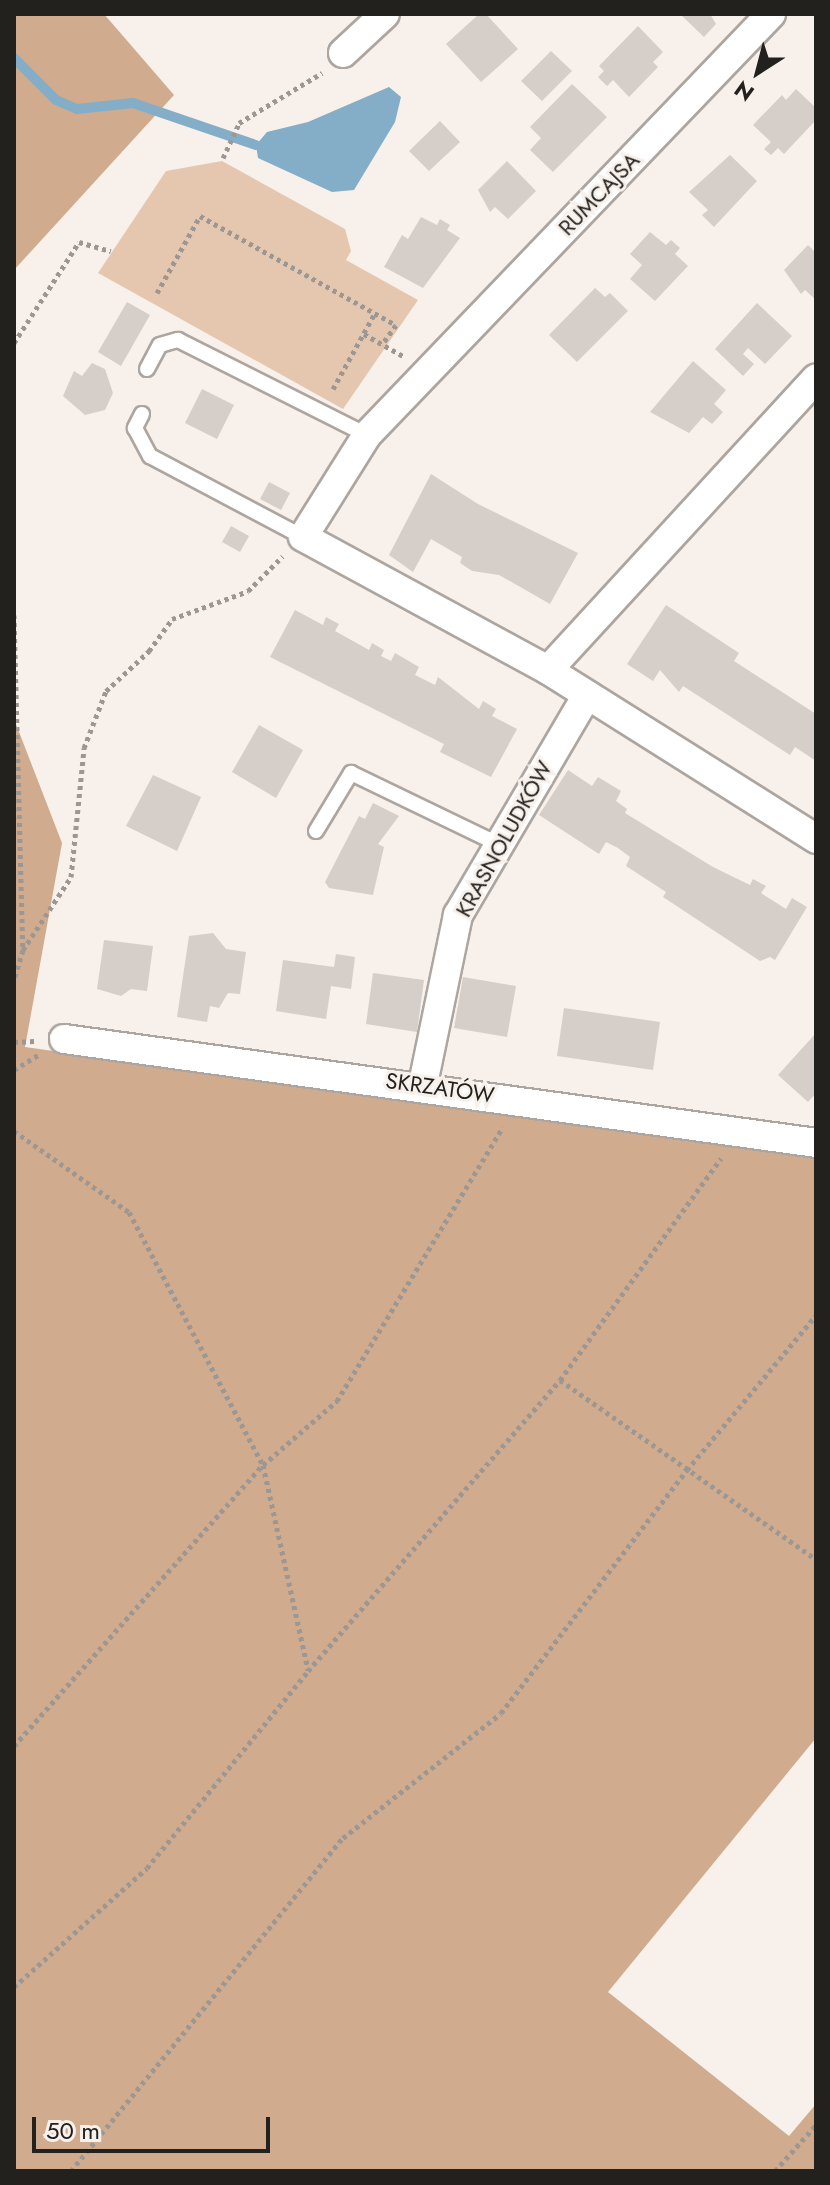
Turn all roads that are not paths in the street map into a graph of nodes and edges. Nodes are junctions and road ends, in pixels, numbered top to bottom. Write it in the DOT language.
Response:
graph roads {
  1 [pos="385,14"];
  2 [pos="771,14"];
  3 [pos="343,53"];
  4 [pos="147,369"];
  5 [pos="816,379"];
  6 [pos="142,414"];
  7 [pos="367,435"];
  8 [pos="303,537"];
  9 [pos="548,670"];
  10 [pos="587,695"];
  11 [pos="316,831"];
  12 [pos="816,839"];
  13 [pos="496,843"];
  14 [pos="64,1039"];
  15 [pos="423,1084"];
  16 [pos="816,1143"];
  1 -- 3 [label="street"];
  2 -- 7 [label="street, RUMCAJSA"];
  4 -- 7 [label="lane"];
  5 -- 9 [label="street"];
  6 -- 8 [label="lane"];
  7 -- 8 [label="street, RUMCAJSA"];
  8 -- 9 [label="street"];
  9 -- 10 [label="street"];
  10 -- 12 [label="street"];
  10 -- 13 [label="street, KRASNOLUDKÓW"];
  11 -- 13 [label="lane"];
  13 -- 15 [label="street, KRASNOLUDKÓW"];
  14 -- 15 [label="street, SKRZATÓW"];
  15 -- 16 [label="street, SKRZATÓW"];
}
